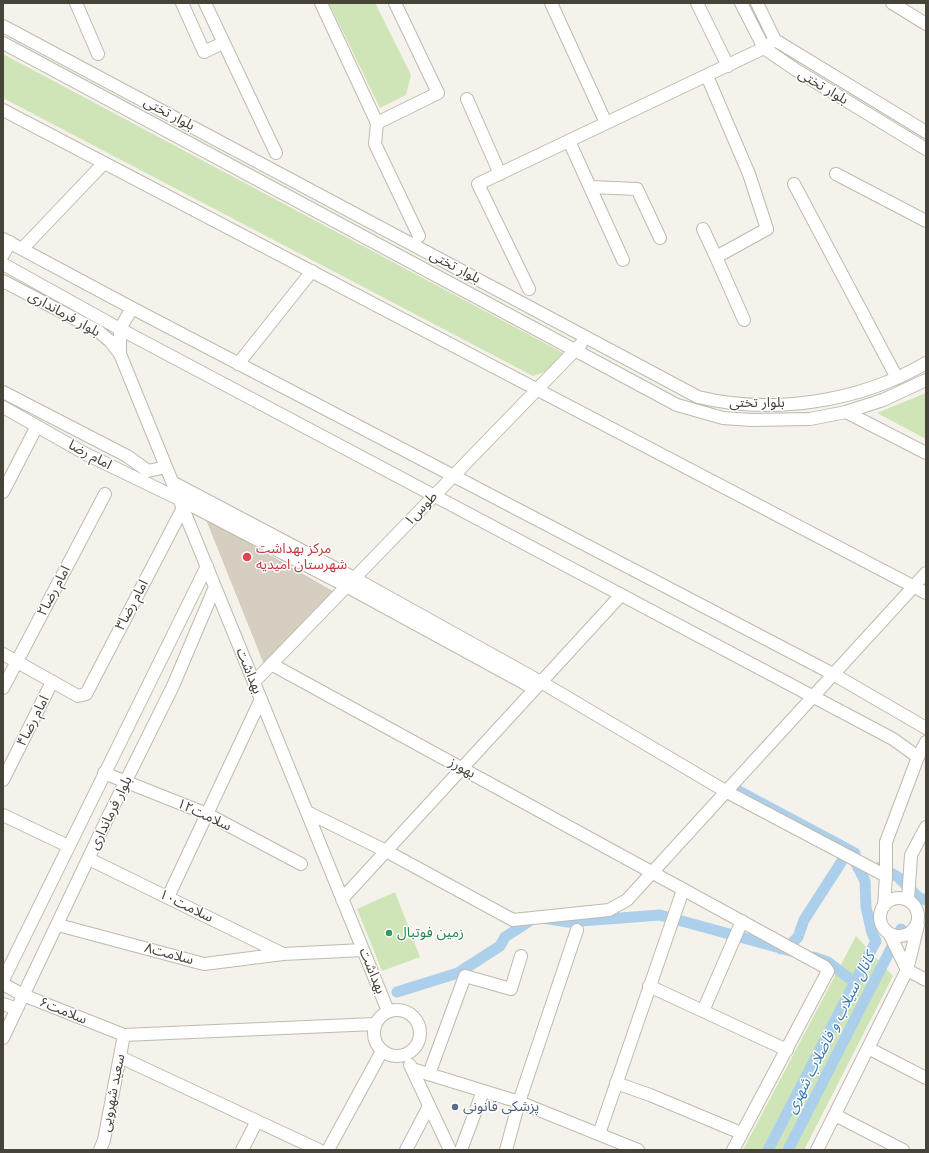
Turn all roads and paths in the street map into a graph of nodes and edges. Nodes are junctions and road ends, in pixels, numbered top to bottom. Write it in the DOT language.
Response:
graph roads {
  1 [pos="76,3"];
  2 [pos="182,3"];
  3 [pos="205,3"];
  4 [pos="321,3"];
  5 [pos="395,3"];
  6 [pos="552,3"];
  7 [pos="697,3"];
  8 [pos="741,3"];
  9 [pos="756,3"];
  10 [pos="892,3"];
  11 [pos="926,24"];
  12 [pos="3,26"];
  13 [pos="775,40"];
  14 [pos="224,42"];
  15 [pos="3,43"];
  16 [pos="764,48"];
  17 [pos="98,54"];
  18 [pos="728,66"];
  19 [pos="707,76"];
  20 [pos="467,100"];
  21 [pos="3,110"];
  22 [pos="377,123"];
  23 [pos="606,123"];
  24 [pos="926,132"];
  25 [pos="569,141"];
  26 [pos="926,149"];
  27 [pos="276,153"];
  28 [pos="104,163"];
  29 [pos="500,174"];
  30 [pos="836,174"];
  31 [pos="794,184"];
  32 [pos="590,187"];
  33 [pos="926,221"];
  34 [pos="703,230"];
  35 [pos="419,236"];
  36 [pos="660,238"];
  37 [pos="6,241"];
  38 [pos="22,249"];
  39 [pos="3,255"];
  40 [pos="716,257"];
  41 [pos="623,260"];
  42 [pos="3,264"];
  43 [pos="312,271"];
  44 [pos="3,281"];
  45 [pos="529,289"];
  46 [pos="132,308"];
  47 [pos="744,320"];
  48 [pos="120,329"];
  49 [pos="588,337"];
  50 [pos="576,349"];
  51 [pos="120,354"];
  52 [pos="926,363"];
  53 [pos="238,364"];
  54 [pos="897,378"];
  55 [pos="926,380"];
  56 [pos="538,389"];
  57 [pos="3,392"];
  58 [pos="3,407"];
  59 [pos="846,412"];
  60 [pos="37,426"];
  61 [pos="926,453"];
  62 [pos="166,467"];
  63 [pos="453,476"];
  64 [pos="172,482"];
  65 [pos="3,492"];
  66 [pos="105,494"];
  67 [pos="434,496"];
  68 [pos="181,503"];
  69 [pos="207,566"];
  70 [pos="926,573"];
  71 [pos="350,582"];
  72 [pos="914,586"];
  73 [pos="215,587"];
  74 [pos="926,593"];
  75 [pos="621,595"];
  76 [pos="3,654"];
  77 [pos="17,662"];
  78 [pos="271,664"];
  79 [pos="833,674"];
  80 [pos="52,682"];
  81 [pos="254,682"];
  82 [pos="538,686"];
  83 [pos="3,688"];
  84 [pos="814,697"];
  85 [pos="261,699"];
  86 [pos="926,728"];
  87 [pos="926,742"];
  88 [pos="918,757"];
  89 [pos="462,768"];
  90 [pos="104,773"];
  91 [pos="3,780"];
  92 [pos="127,780"];
  93 [pos="727,792"];
  94 [pos="307,812"];
  95 [pos="207,814"];
  96 [pos="3,815"];
  97 [pos="926,826"];
  98 [pos="68,846"];
  99 [pos="386,851"];
  100 [pos="89,859"];
  101 [pos="301,864"];
  102 [pos="652,873"];
  103 [pos="886,876"];
  104 [pos="683,890"];
  105 [pos="168,897"];
  106 [pos="342,899"];
  107 [pos="916,904"];
  108 [pos="884,906"];
  109 [pos="742,921"];
  110 [pos="918,922"];
  111 [pos="58,925"];
  112 [pos="577,930"];
  113 [pos="889,933"];
  114 [pos="363,950"];
  115 [pos="283,954"];
  116 [pos="521,956"];
  117 [pos="907,970"];
  118 [pos="3,980"];
  119 [pos="926,980"];
  120 [pos="3,984"];
  121 [pos="649,986"];
  122 [pos="23,995"];
  123 [pos="3,1004"];
  124 [pos="17,1009"];
  125 [pos="388,1011"];
  126 [pos="703,1011"];
  127 [pos="375,1024"];
  128 [pos="124,1035"];
  129 [pos="3,1038"];
  130 [pos="868,1048"];
  131 [pos="787,1050"];
  132 [pos="382,1052"];
  133 [pos="405,1055"];
  134 [pos="120,1057"];
  135 [pos="412,1069"];
  136 [pos="429,1074"];
  137 [pos="926,1078"];
  138 [pos="616,1083"];
  139 [pos="483,1090"];
  140 [pos="519,1102"];
  141 [pos="429,1106"];
  142 [pos="835,1115"];
  143 [pos="257,1121"];
  144 [pos="741,1133"];
  145 [pos="599,1134"];
  146 [pos="101,1150"];
  147 [pos="242,1150"];
  148 [pos="319,1150"];
  149 [pos="328,1150"];
  150 [pos="406,1150"];
  151 [pos="450,1150"];
  152 [pos="461,1150"];
  153 [pos="506,1150"];
  154 [pos="638,1150"];
  155 [pos="733,1150"];
  156 [pos="817,1150"];
  157 [pos="903,1150"];
  1 -- 17 [label="street"];
  2 -- 14 [label="street"];
  3 -- 14 [label="street"];
  4 -- 22 [label="street"];
  5 -- 22 [label="street"];
  6 -- 23 [label="street"];
  7 -- 18 [label="street"];
  8 -- 16 [label="street, بلوار تختی"];
  9 -- 13 [label="street"];
  10 -- 11 [label="street"];
  12 -- 49 [label="street, بلوار تختی"];
  13 -- 16 [label="street"];
  13 -- 24 [label="street, بلوار تختی"];
  14 -- 27 [label="street"];
  15 -- 50 [label="street, بلوار تختی"];
  16 -- 18 [label="street"];
  16 -- 26 [label="street, بلوار تختی"];
  18 -- 19 [label="street"];
  19 -- 23 [label="street"];
  19 -- 40 [label="street"];
  20 -- 29 [label="street"];
  21 -- 28 [label="street"];
  22 -- 35 [label="street"];
  23 -- 25 [label="street"];
  25 -- 29 [label="street"];
  25 -- 32 [label="street"];
  28 -- 38 [label="street"];
  28 -- 43 [label="street"];
  29 -- 45 [label="street"];
  30 -- 33 [label="street"];
  31 -- 54 [label="street"];
  32 -- 36 [label="street"];
  32 -- 41 [label="street"];
  34 -- 40 [label="street"];
  37 -- 38 [label="street"];
  37 -- 39 [label="street"];
  38 -- 46 [label="street"];
  40 -- 47 [label="street"];
  42 -- 48 [label="street, بلوار فرمانداری"];
  43 -- 53 [label="street"];
  43 -- 56 [label="street"];
  44 -- 51 [label="street, بلوار فرمانداری"];
  46 -- 48 [label="street"];
  46 -- 53 [label="street"];
  48 -- 51 [label="street, بهداشت"];
  48 -- 67 [label="street, بلوار فرمانداری"];
  49 -- 50 [label="street, طوس۱"];
  49 -- 54 [label="street, بلوار تختی"];
  50 -- 56 [label="street, طوس۱"];
  50 -- 59 [label="street, بلوار تختی"];
  51 -- 62 [label="street, بهداشت"];
  52 -- 54 [label="street, بلوار تختی"];
  53 -- 63 [label="street"];
  55 -- 59 [label="street, بلوار تختی"];
  56 -- 63 [label="street, طوس۱"];
  56 -- 72 [label="street"];
  57 -- 62 [label="street, امام رضا"];
  58 -- 60 [label="street, امام رضا"];
  59 -- 61 [label="street"];
  60 -- 65 [label="street"];
  60 -- 68 [label="street, امام رضا"];
  62 -- 64 [label="street, بهداشت"];
  63 -- 67 [label="street, طوس۱"];
  63 -- 79 [label="street"];
  64 -- 68 [label="street, بهداشت"];
  64 -- 71 [label="street"];
  66 -- 77 [label="street, امام رضا۲"];
  67 -- 71 [label="street, طوس۱"];
  67 -- 75 [label="street, بلوار فرمانداری"];
  68 -- 69 [label="street, بهداشت"];
  68 -- 71 [label="street, امام رضا"];
  68 -- 80 [label="street, امام رضا۳"];
  69 -- 73 [label="street, بهداشت"];
  69 -- 90 [label="street, بلوار فرمانداری"];
  70 -- 72 [label="street"];
  71 -- 78 [label="street, طوس۱"];
  71 -- 82 [label="street"];
  72 -- 74 [label="street"];
  72 -- 79 [label="street"];
  73 -- 81 [label="street, بهداشت"];
  73 -- 92 [label="street, بلوار فرمانداری"];
  75 -- 82 [label="street"];
  75 -- 84 [label="street, بلوار فرمانداری"];
  76 -- 77 [label="street"];
  77 -- 80 [label="street"];
  77 -- 83 [label="street, امام رضا۲"];
  78 -- 81 [label="street, طوس۱"];
  78 -- 89 [label="street, بهورز"];
  79 -- 84 [label="street"];
  79 -- 86 [label="street"];
  80 -- 91 [label="street, امام رضا۴"];
  81 -- 85 [label="street, بهداشت"];
  82 -- 89 [label="street"];
  82 -- 93 [label="street"];
  84 -- 88 [label="street, بلوار فرمانداری"];
  84 -- 93 [label="street"];
  85 -- 94 [label="street, بهداشت"];
  85 -- 95 [label="street"];
  87 -- 88 [label="street"];
  88 -- 103 [label="street"];
  89 -- 99 [label="street"];
  89 -- 102 [label="street, بهورز"];
  90 -- 92 [label="street, سلامت۱۲"];
  90 -- 98 [label="street, بلوار فرمانداری"];
  92 -- 95 [label="street, سلامت۱۲"];
  92 -- 100 [label="street, بلوار فرمانداری"];
  93 -- 102 [label="street"];
  93 -- 103 [label="street"];
  94 -- 99 [label="street"];
  94 -- 106 [label="street, بهداشت"];
  95 -- 101 [label="street, سلامت۱۲"];
  95 -- 105 [label="street"];
  96 -- 98 [label="street"];
  97 -- 107 [label="street"];
  98 -- 118 [label="street, بلوار فرمانداری"];
  99 -- 102 [label="street"];
  99 -- 106 [label="street"];
  100 -- 105 [label="street, سلامت۱۰"];
  100 -- 111 [label="street, بلوار فرمانداری"];
  102 -- 104 [label="street, بهورز"];
  103 -- 108 [label="street"];
  104 -- 109 [label="street, بهورز"];
  104 -- 121 [label="street"];
  105 -- 115 [label="street, سلامت۱۰"];
  106 -- 114 [label="street, بهداشت"];
  107 -- 108 [label="street"];
  107 -- 110 [label="street"];
  108 -- 113 [label="street"];
  109 -- 126 [label="street"];
  109 -- 131 [label="street, بهورز"];
  110 -- 113 [label="street"];
  110 -- 117 [label="street"];
  111 -- 115 [label="street, سلامت۸"];
  111 -- 122 [label="street, بلوار فرمانداری"];
  112 -- 140 [label="street"];
  113 -- 117 [label="street"];
  114 -- 115 [label="street, سلامت۸"];
  114 -- 125 [label="street, بهداشت"];
  116 -- 136 [label="street"];
  117 -- 119 [label="street"];
  117 -- 130 [label="street"];
  120 -- 122 [label="street, سلامت۶"];
  121 -- 126 [label="street"];
  121 -- 138 [label="street"];
  122 -- 124 [label="street, بلوار فرمانداری"];
  122 -- 128 [label="street, سلامت۶"];
  123 -- 124 [label="street"];
  124 -- 129 [label="street, بلوار فرمانداری"];
  125 -- 127 [label="street"];
  125 -- 133 [label="street"];
  126 -- 131 [label="street"];
  127 -- 128 [label="street"];
  127 -- 132 [label="street"];
  128 -- 134 [label="street, سعید شهرویی"];
  130 -- 137 [label="street"];
  130 -- 142 [label="street"];
  131 -- 144 [label="street"];
  132 -- 133 [label="street"];
  132 -- 149 [label="street"];
  133 -- 135 [label="street"];
  134 -- 143 [label="street"];
  134 -- 146 [label="street, سعید شهرویی"];
  135 -- 136 [label="street"];
  135 -- 141 [label="street"];
  136 -- 139 [label="street"];
  138 -- 144 [label="street"];
  138 -- 145 [label="street"];
  139 -- 140 [label="street"];
  139 -- 152 [label="street"];
  140 -- 145 [label="street"];
  140 -- 153 [label="street"];
  141 -- 150 [label="street"];
  141 -- 151 [label="street"];
  142 -- 156 [label="street"];
  142 -- 157 [label="street"];
  143 -- 147 [label="street"];
  143 -- 148 [label="street"];
  144 -- 155 [label="street"];
  145 -- 154 [label="street"];
}
